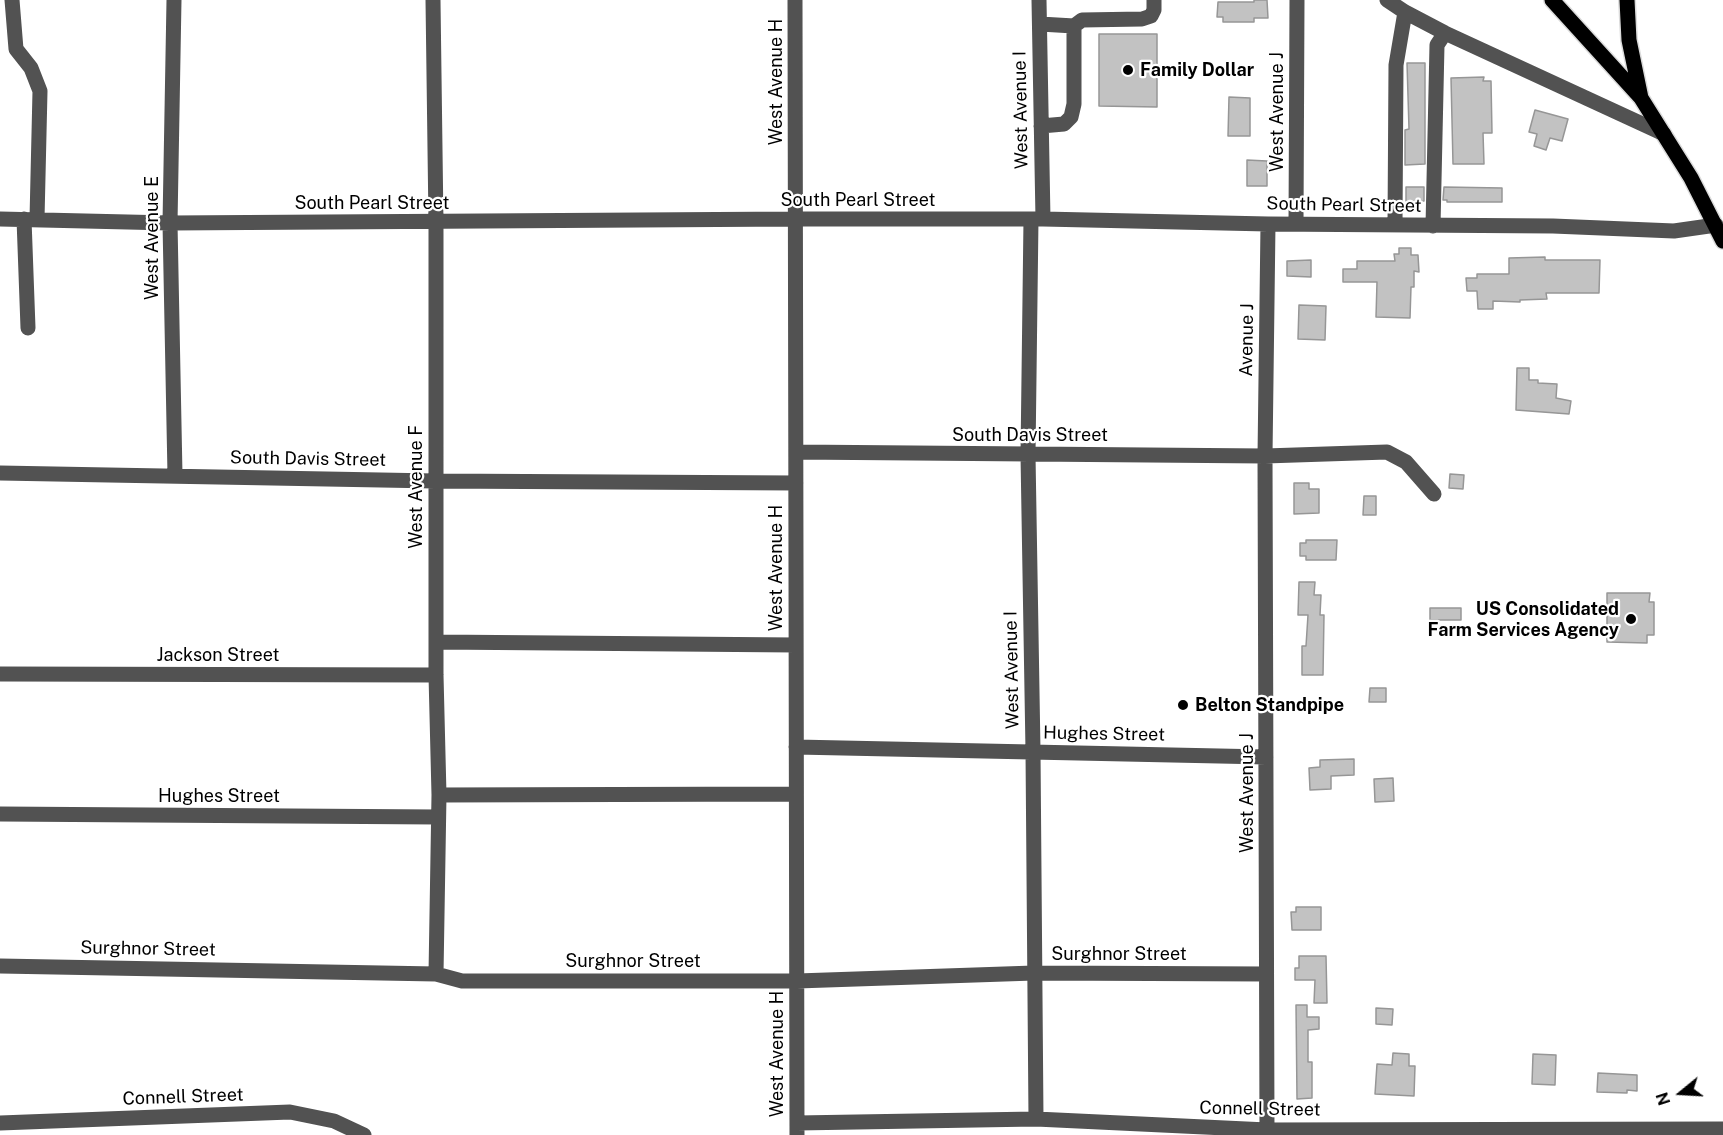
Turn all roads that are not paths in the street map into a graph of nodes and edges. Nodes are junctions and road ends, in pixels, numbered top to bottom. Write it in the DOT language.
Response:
graph roads {
  1 [pos="12,0"];
  2 [pos="174,0"];
  3 [pos="433,0"];
  4 [pos="795,0"];
  5 [pos="1040,0"];
  6 [pos="1154,0"];
  7 [pos="1297,0"];
  8 [pos="1388,0"];
  9 [pos="1552,0"];
  10 [pos="1628,0"];
  11 [pos="1405,12"];
  12 [pos="1040,24"];
  13 [pos="1074,26"];
  14 [pos="1445,33"];
  15 [pos="1641,98"];
  16 [pos="1041,126"];
  17 [pos="1664,134"];
  18 [pos="0,219"];
  19 [pos="31,219"];
  20 [pos="795,219"];
  21 [pos="1037,219"];
  22 [pos="436,223"];
  23 [pos="170,224"];
  24 [pos="1268,224"];
  25 [pos="1296,224"];
  26 [pos="1395,225"];
  27 [pos="1716,225"];
  28 [pos="1433,226"];
  29 [pos="1723,241"];
  30 [pos="28,328"];
  31 [pos="796,452"];
  32 [pos="1028,455"];
  33 [pos="1265,456"];
  34 [pos="0,473"];
  35 [pos="175,476"];
  36 [pos="435,481"];
  37 [pos="796,483"];
  38 [pos="1434,494"];
  39 [pos="437,642"];
  40 [pos="796,645"];
  41 [pos="0,674"];
  42 [pos="436,675"];
  43 [pos="796,747"];
  44 [pos="1033,751"];
  45 [pos="1266,757"];
  46 [pos="796,794"];
  47 [pos="439,795"];
  48 [pos="0,814"];
  49 [pos="438,817"];
  50 [pos="0,966"];
  51 [pos="1034,973"];
  52 [pos="436,974"];
  53 [pos="1266,974"];
  54 [pos="797,981"];
  55 [pos="1036,1119"];
  56 [pos="0,1123"];
  57 [pos="797,1129"];
  58 [pos="1723,1129"];
  59 [pos="1267,1130"];
  60 [pos="364,1135"];
  1 -- 19 [label="street"];
  2 -- 23 [label="street, West Avenue E"];
  3 -- 22 [label="street, West Avenue F"];
  4 -- 20 [label="street, West Avenue H"];
  5 -- 12 [label="street, West Avenue I"];
  6 -- 13 [label="street"];
  7 -- 25 [label="street, West Avenue J"];
  8 -- 11 [label="street"];
  9 -- 15 [label="main road"];
  10 -- 15 [label="main road"];
  11 -- 14 [label="street"];
  11 -- 26 [label="street"];
  12 -- 13 [label="street"];
  12 -- 16 [label="street, West Avenue I"];
  13 -- 16 [label="street"];
  14 -- 17 [label="street"];
  14 -- 28 [label="street"];
  15 -- 17 [label="main road"];
  16 -- 21 [label="street, West Avenue I"];
  17 -- 27 [label="main road"];
  18 -- 19 [label="street, South Pearl Street"];
  19 -- 23 [label="street, South Pearl Street"];
  19 -- 30 [label="street"];
  20 -- 21 [label="street, South Pearl Street"];
  20 -- 22 [label="street, South Pearl Street"];
  20 -- 31 [label="street, West Avenue H"];
  21 -- 24 [label="street, South Pearl Street"];
  21 -- 32 [label="street, West Avenue I"];
  22 -- 23 [label="street, South Pearl Street"];
  22 -- 36 [label="street, West Avenue F"];
  23 -- 35 [label="street, West Avenue E"];
  24 -- 25 [label="street, South Pearl Street"];
  24 -- 33 [label="street, Avenue J"];
  25 -- 26 [label="street, South Pearl Street"];
  26 -- 28 [label="street, South Pearl Street"];
  27 -- 28 [label="street, South Pearl Street"];
  27 -- 29 [label="main road"];
  31 -- 32 [label="street, South Davis Street"];
  31 -- 37 [label="street, West Avenue H"];
  32 -- 33 [label="street, South Davis Street"];
  32 -- 44 [label="street, West Avenue I"];
  33 -- 38 [label="street, South Davis Street"];
  33 -- 45 [label="street, West Avenue J"];
  34 -- 35 [label="street, South Davis Street"];
  35 -- 36 [label="street, South Davis Street"];
  36 -- 37 [label="street, South Davis Street"];
  36 -- 39 [label="street, West Avenue F"];
  37 -- 40 [label="street, West Avenue H"];
  39 -- 40 [label="street"];
  39 -- 42 [label="street, West Avenue F"];
  40 -- 43 [label="street, West Avenue H"];
  41 -- 42 [label="street, Jackson Street"];
  42 -- 47 [label="street, West Avenue F"];
  43 -- 44 [label="street, Hughes Street"];
  43 -- 46 [label="street, West Avenue H"];
  44 -- 45 [label="street, Hughes Street"];
  44 -- 51 [label="street, West Avenue I"];
  45 -- 53 [label="street, West Avenue J"];
  46 -- 47 [label="street"];
  46 -- 54 [label="street, West Avenue H"];
  47 -- 49 [label="street, West Avenue F"];
  48 -- 49 [label="street, Hughes Street"];
  49 -- 52 [label="street, West Avenue F"];
  50 -- 52 [label="street, Surghnor Street"];
  51 -- 53 [label="street, Surghnor Street"];
  51 -- 54 [label="street, Surghnor Street"];
  51 -- 55 [label="street, West Avenue I"];
  52 -- 54 [label="street, Surghnor Street"];
  53 -- 59 [label="street, West Avenue J"];
  54 -- 57 [label="street, West Avenue H"];
  55 -- 57 [label="street, Connell Street"];
  55 -- 59 [label="street, Connell Street"];
  56 -- 60 [label="street, Connell Street"];
  58 -- 59 [label="street, Connell Street"];
}
